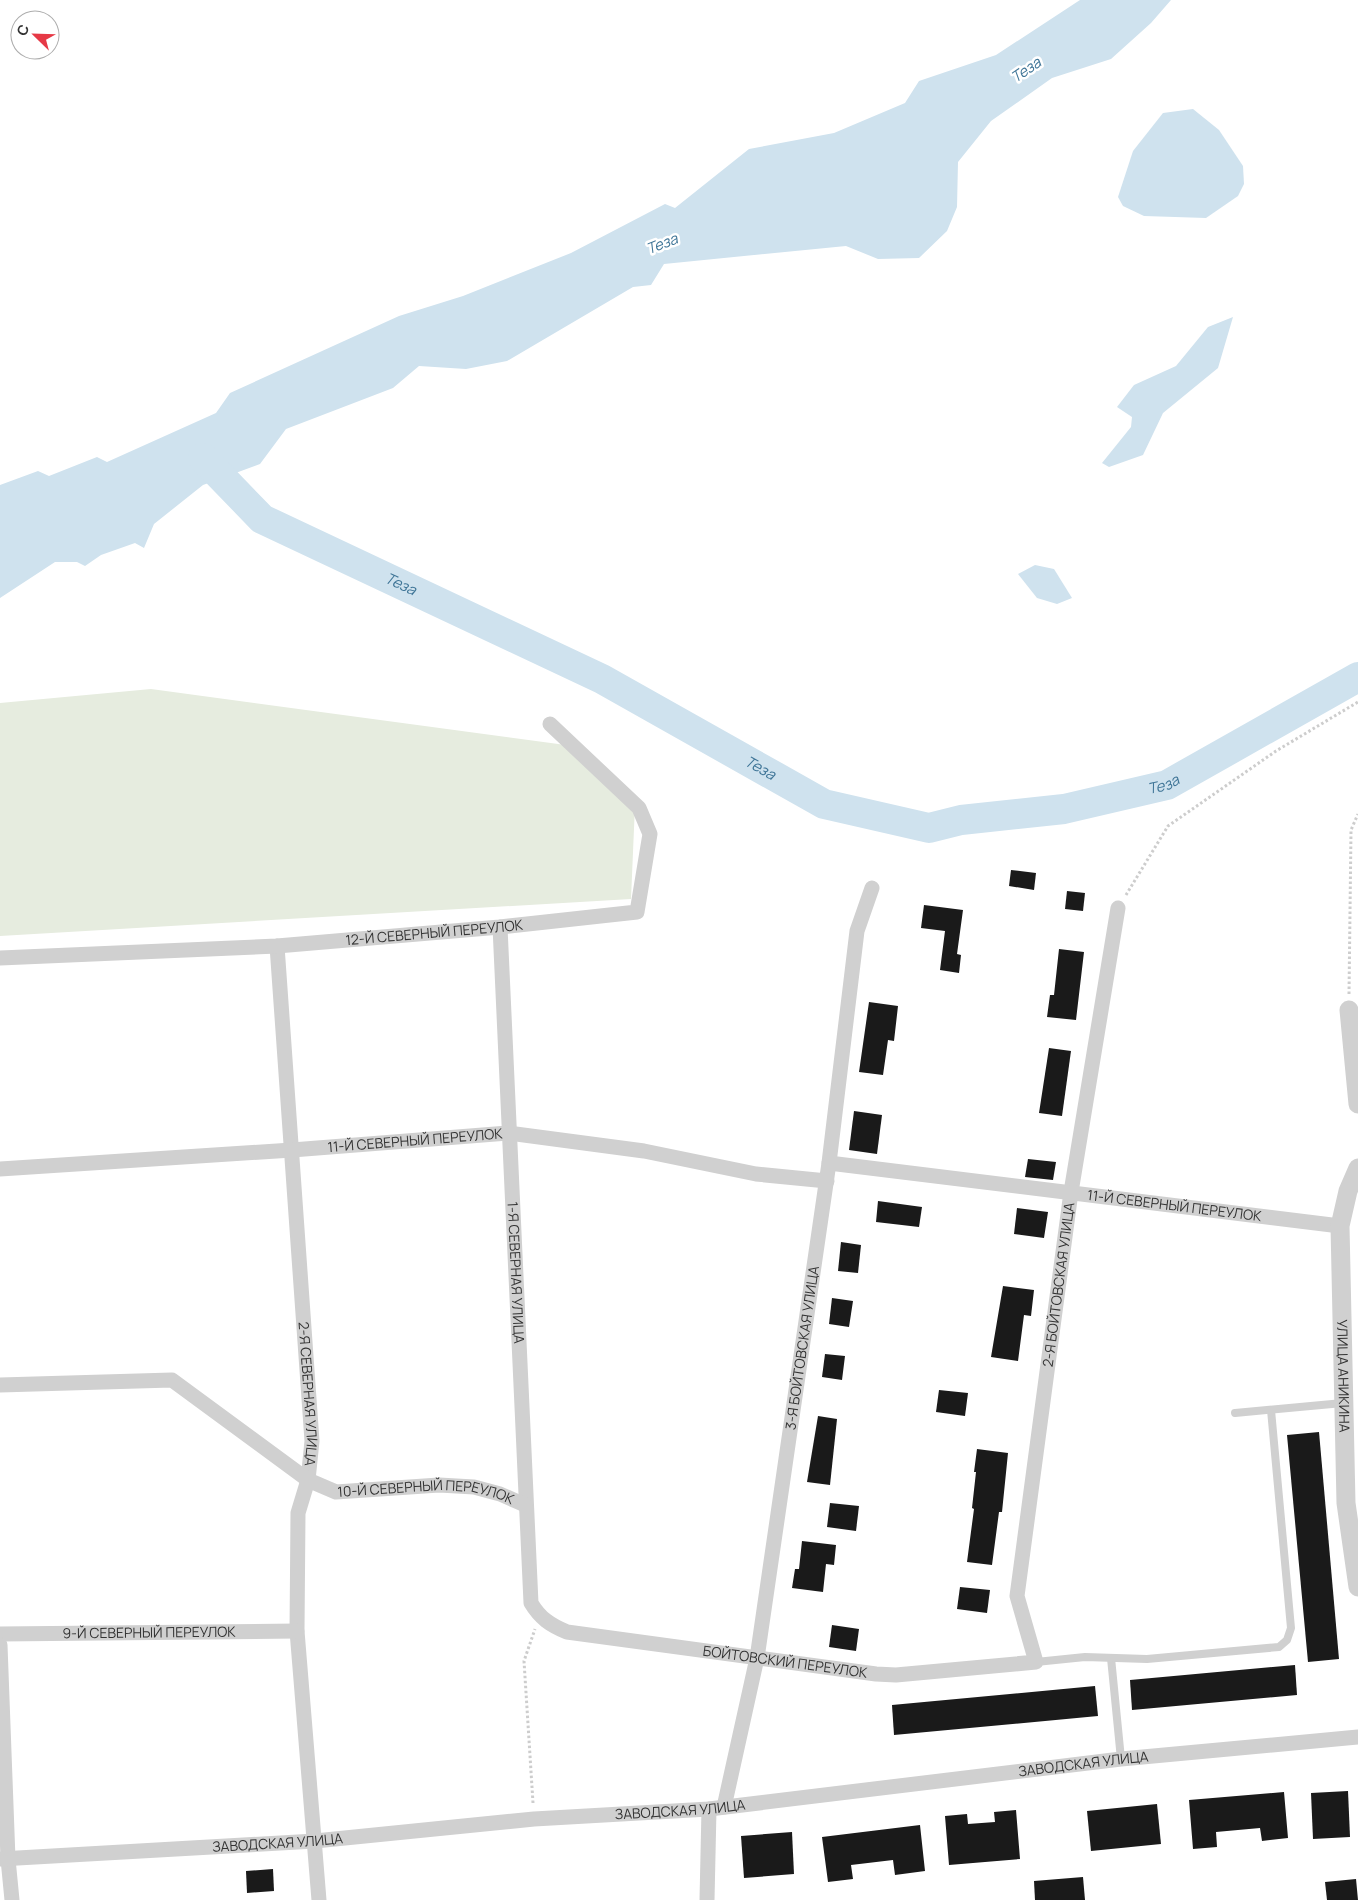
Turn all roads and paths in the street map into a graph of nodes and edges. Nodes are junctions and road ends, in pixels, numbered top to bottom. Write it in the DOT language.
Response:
graph roads {
  1 [pos="1358,702"];
  2 [pos="550,724"];
  3 [pos="1358,814"];
  4 [pos="872,888"];
  5 [pos="1118,908"];
  6 [pos="500,927"];
  7 [pos="277,946"];
  8 [pos="0,958"];
  9 [pos="1349,1010"];
  10 [pos="1358,1104"];
  11 [pos="508,1133"];
  12 [pos="292,1150"];
  13 [pos="829,1163"];
  14 [pos="1358,1168"];
  15 [pos="0,1169"];
  16 [pos="826,1181"];
  17 [pos="1071,1192"];
  18 [pos="1340,1226"];
  19 [pos="0,1385"];
  20 [pos="1343,1403"];
  21 [pos="1272,1410"];
  22 [pos="1235,1413"];
  23 [pos="308,1480"];
  24 [pos="525,1505"];
  25 [pos="1358,1587"];
  26 [pos="539,1616"];
  27 [pos="297,1631"];
  28 [pos="0,1634"];
  29 [pos="0,1645"];
  30 [pos="757,1658"];
  31 [pos="1111,1658"];
  32 [pos="1036,1662"];
  33 [pos="1358,1737"];
  34 [pos="1120,1759"];
  35 [pos="717,1808"];
  36 [pos="534,1819"];
  37 [pos="316,1841"];
  38 [pos="4,1859"];
  39 [pos="12,1900"];
  40 [pos="319,1900"];
  41 [pos="707,1900"];
  1 -- 5 [label="path"];
  2 -- 6 [label="street, 12-Й СЕВЕРНЫЙ ПЕРЕУЛОК"];
  3 -- 9 [label="path"];
  4 -- 13 [label="street, 3-Я БОЙТОВСКАЯ УЛИЦА"];
  5 -- 17 [label="street, 2-Я БОЙТОВСКАЯ УЛИЦА"];
  6 -- 7 [label="street, 12-Й СЕВЕРНЫЙ ПЕРЕУЛОК"];
  6 -- 11 [label="street, 1-Я СЕВЕРНАЯ УЛИЦА"];
  7 -- 8 [label="street, 12-Й СЕВЕРНЫЙ ПЕРЕУЛОК"];
  7 -- 12 [label="street, 2-Я СЕВЕРНАЯ УЛИЦА"];
  9 -- 10 [label="street"];
  11 -- 12 [label="street, 11-Й СЕВЕРНЫЙ ПЕРЕУЛОК"];
  11 -- 16 [label="street, 11-Й СЕВЕРНЫЙ ПЕРЕУЛОК"];
  11 -- 24 [label="street, 1-Я СЕВЕРНАЯ УЛИЦА"];
  12 -- 15 [label="street, 11-Й СЕВЕРНЫЙ ПЕРЕУЛОК"];
  12 -- 23 [label="street, 2-Я СЕВЕРНАЯ УЛИЦА"];
  13 -- 16 [label="street, 3-Я БОЙТОВСКАЯ УЛИЦА"];
  13 -- 17 [label="street, 11-Й СЕВЕРНЫЙ ПЕРЕУЛОК"];
  14 -- 18 [label="street, УЛИЦА АНИКИНА"];
  16 -- 30 [label="street, 3-Я БОЙТОВСКАЯ УЛИЦА"];
  17 -- 18 [label="street, 11-Й СЕВЕРНЫЙ ПЕРЕУЛОК"];
  17 -- 32 [label="street, 2-Я БОЙТОВСКАЯ УЛИЦА"];
  18 -- 20 [label="street, УЛИЦА АНИКИНА"];
  19 -- 23 [label="street, 10-Й СЕВЕРНЫЙ ПЕРЕУЛОК"];
  20 -- 21 [label="lane"];
  20 -- 25 [label="street, УЛИЦА АНИКИНА"];
  21 -- 22 [label="lane"];
  21 -- 31 [label="lane"];
  23 -- 24 [label="street, 10-Й СЕВЕРНЫЙ ПЕРЕУЛОК"];
  23 -- 27 [label="street, 2-Я СЕВЕРНАЯ УЛИЦА"];
  24 -- 26 [label="street, 1-Я СЕВЕРНАЯ УЛИЦА"];
  26 -- 30 [label="street, БОЙТОВСКИЙ ПЕРЕУЛОК"];
  26 -- 36 [label="path"];
  27 -- 28 [label="street, 9-Й СЕВЕРНЫЙ ПЕРЕУЛОК"];
  27 -- 37 [label="street, 2-Я СЕВЕРНАЯ УЛИЦА"];
  29 -- 38 [label="street"];
  30 -- 32 [label="street, БОЙТОВСКИЙ ПЕРЕУЛОК"];
  30 -- 35 [label="street, 3-Я БОЙТОВСКАЯ УЛИЦА"];
  31 -- 32 [label="lane"];
  31 -- 34 [label="lane"];
  33 -- 34 [label="street, ЗАВОДСКАЯ УЛИЦА"];
  34 -- 35 [label="street, ЗАВОДСКАЯ УЛИЦА"];
  35 -- 36 [label="street, ЗАВОДСКАЯ УЛИЦА"];
  35 -- 41 [label="street"];
  36 -- 37 [label="street, ЗАВОДСКАЯ УЛИЦА"];
  37 -- 38 [label="street, ЗАВОДСКАЯ УЛИЦА"];
  37 -- 40 [label="street, 2-Я СЕВЕРНАЯ УЛИЦА"];
  38 -- 39 [label="street"];
}
